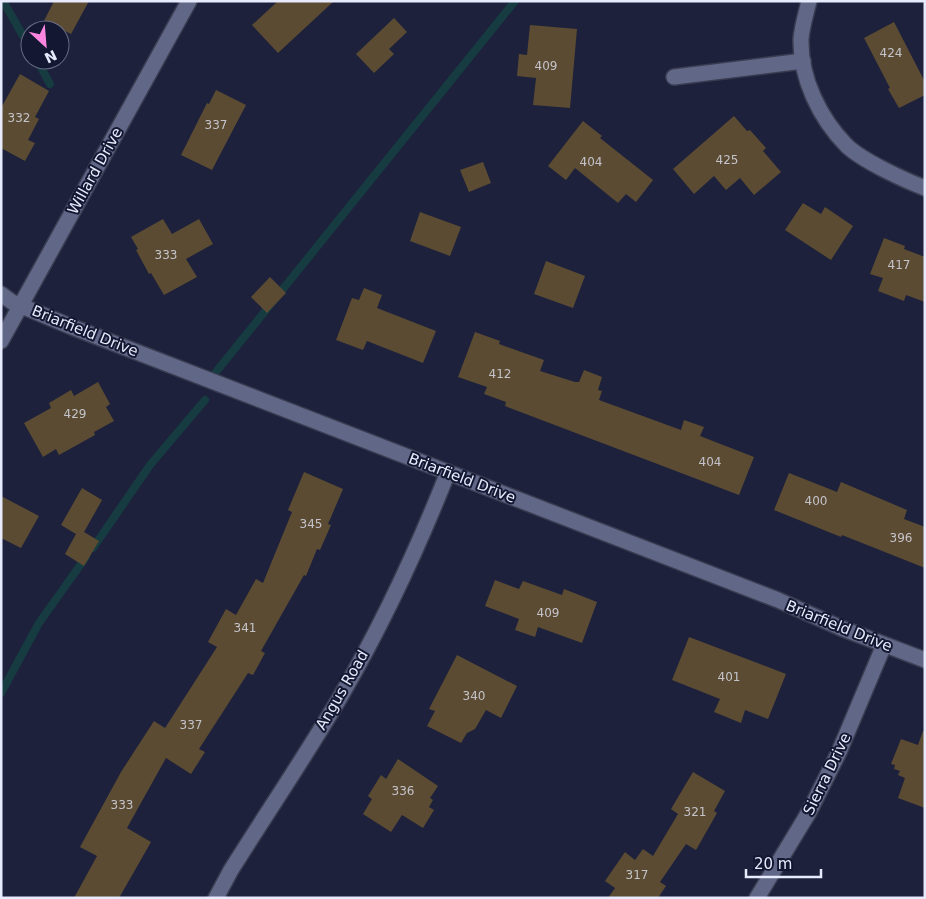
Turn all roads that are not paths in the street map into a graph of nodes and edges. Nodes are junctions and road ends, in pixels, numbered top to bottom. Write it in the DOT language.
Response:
graph roads {
  1 [pos="188,1"];
  2 [pos="809,1"];
  3 [pos="803,60"];
  4 [pos="674,77"];
  5 [pos="925,188"];
  6 [pos="1,294"];
  7 [pos="21,305"];
  8 [pos="1,341"];
  9 [pos="448,472"];
  10 [pos="884,645"];
  11 [pos="925,660"];
  12 [pos="216,898"];
  13 [pos="757,898"];
  1 -- 7 [label="street, Willard Drive"];
  2 -- 3 [label="street"];
  3 -- 4 [label="street"];
  3 -- 5 [label="street"];
  6 -- 7 [label="street, Briarfield Drive"];
  7 -- 8 [label="street, Willard Drive"];
  7 -- 9 [label="street, Briarfield Drive"];
  9 -- 10 [label="street, Briarfield Drive"];
  9 -- 12 [label="street, Angus Road"];
  10 -- 11 [label="street, Briarfield Drive"];
  10 -- 13 [label="street, Sierra Drive"];
}
